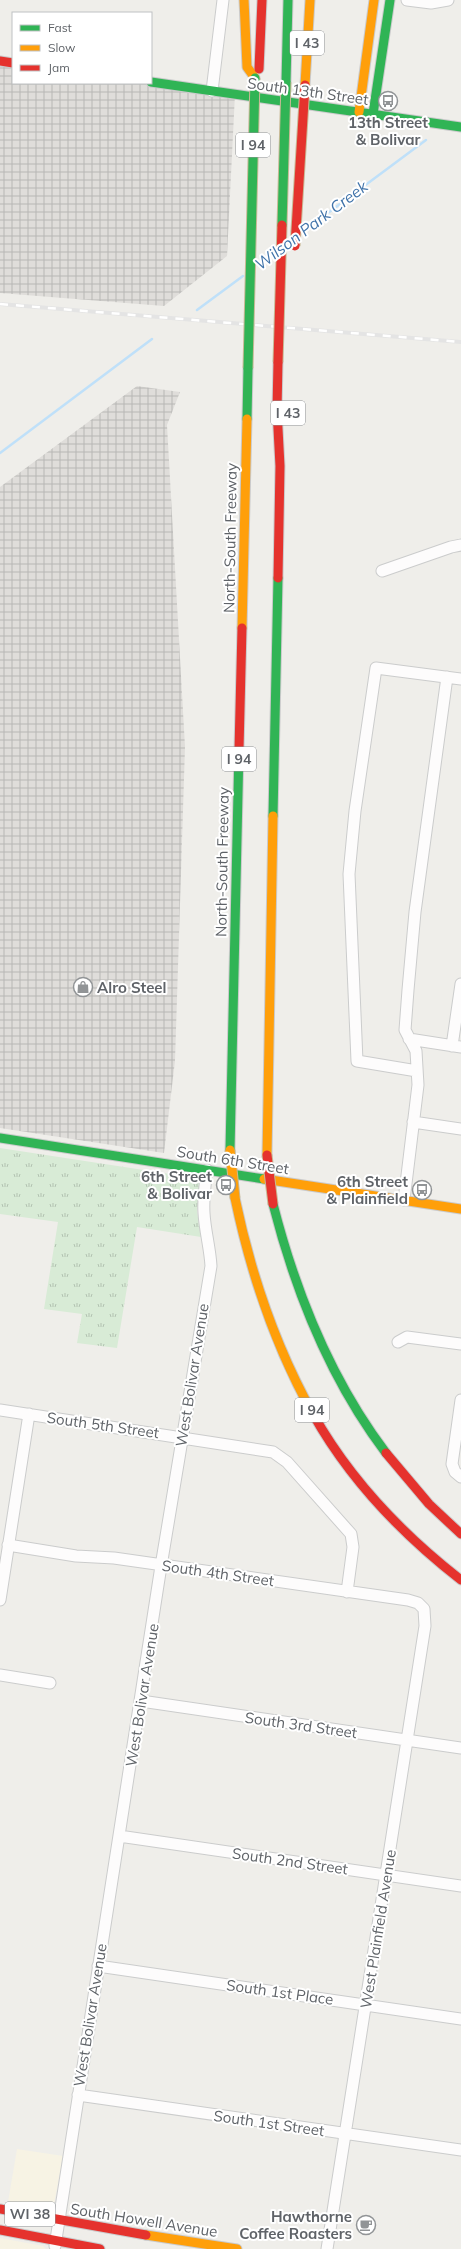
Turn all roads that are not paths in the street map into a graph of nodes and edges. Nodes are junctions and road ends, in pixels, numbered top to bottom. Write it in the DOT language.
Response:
graph roads {
  1 [pos="223,0"];
  2 [pos="244,0"];
  3 [pos="262,0"];
  4 [pos="288,0"];
  5 [pos="310,0"];
  6 [pos="374,0"];
  7 [pos="390,0"];
  8 [pos="407,0"];
  9 [pos="448,0"];
  10 [pos="368,46"];
  11 [pos="383,48"];
  12 [pos="0,61"];
  13 [pos="12,63"];
  14 [pos="255,78"];
  15 [pos="152,82"];
  16 [pos="212,91"];
  17 [pos="359,112"];
  18 [pos="373,114"];
  19 [pos="461,127"];
  20 [pos="295,253"];
  21 [pos="287,423"];
  22 [pos="280,466"];
  23 [pos="461,545"];
  24 [pos="382,571"];
  25 [pos="447,677"];
  26 [pos="461,679"];
  27 [pos="461,984"];
  28 [pos="409,1038"];
  29 [pos="457,1046"];
  30 [pos="417,1071"];
  31 [pos="413,1122"];
  32 [pos="461,1129"];
  33 [pos="0,1138"];
  34 [pos="207,1170"];
  35 [pos="404,1200"];
  36 [pos="461,1209"];
  37 [pos="398,1342"];
  38 [pos="461,1344"];
  39 [pos="461,1400"];
  40 [pos="0,1410"];
  41 [pos="29,1414"];
  42 [pos="182,1437"];
  43 [pos="458,1474"];
  44 [pos="461,1534"];
  45 [pos="8,1546"];
  46 [pos="161,1566"];
  47 [pos="461,1580"];
  48 [pos="347,1592"];
  49 [pos="0,1600"];
  50 [pos="424,1609"];
  51 [pos="0,1675"];
  52 [pos="50,1684"];
  53 [pos="141,1701"];
  54 [pos="407,1740"];
  55 [pos="461,1748"];
  56 [pos="119,1836"];
  57 [pos="386,1875"];
  58 [pos="461,1886"];
  59 [pos="98,1966"];
  60 [pos="366,2004"];
  61 [pos="461,2019"];
  62 [pos="78,2095"];
  63 [pos="346,2134"];
  64 [pos="461,2150"];
  65 [pos="0,2209"];
  66 [pos="59,2220"];
  67 [pos="0,2230"];
  68 [pos="56,2245"];
  69 [pos="100,2249"];
  70 [pos="237,2249"];
  71 [pos="327,2249"];
  1 -- 16 [label="street"];
  2 -- 14 [label="main road"];
  3 -- 14 [label="main road, North-South Freeway / I 94"];
  4 -- 22 [label="main road, I 94, bridge"];
  5 -- 20 [label="main road, I 43, bridge"];
  6 -- 10 [label="main road"];
  7 -- 11 [label="main road"];
  8 -- 9 [label="street"];
  10 -- 11 [label="main road"];
  10 -- 17 [label="main road"];
  11 -- 18 [label="main road"];
  12 -- 13 [label="main road"];
  14 -- 47 [label="main road, North-South Freeway / I 94, bridge"];
  15 -- 16 [label="main road, South 13th Street"];
  16 -- 17 [label="main road, South 13th Street"];
  17 -- 18 [label="main road, South 13th Street"];
  18 -- 19 [label="main road, South 13th Street"];
  21 -- 22 [label="main road, I 43"];
  22 -- 44 [label="main road, I 94, bridge"];
  23 -- 24 [label="street"];
  25 -- 26 [label="street"];
  25 -- 28 [label="street"];
  25 -- 30 [label="street"];
  27 -- 29 [label="street"];
  28 -- 29 [label="street"];
  28 -- 30 [label="street"];
  30 -- 31 [label="street"];
  31 -- 32 [label="street"];
  31 -- 35 [label="street"];
  33 -- 34 [label="main road, South 6th Street"];
  34 -- 35 [label="main road, South 6th Street"];
  34 -- 42 [label="street, West Bolivar Avenue"];
  35 -- 36 [label="main road, South 6th Street"];
  37 -- 38 [label="street"];
  39 -- 43 [label="street"];
  40 -- 41 [label="street, South 5th Street"];
  41 -- 42 [label="street, South 5th Street"];
  41 -- 45 [label="street"];
  42 -- 46 [label="street, West Bolivar Avenue"];
  42 -- 48 [label="street, South 5th Street"];
  45 -- 46 [label="street, South 4th Street"];
  45 -- 49 [label="street"];
  46 -- 48 [label="street, South 4th Street"];
  46 -- 53 [label="street, West Bolivar Avenue"];
  48 -- 50 [label="street, South 4th Street"];
  50 -- 54 [label="street, West Plainfield Avenue"];
  51 -- 52 [label="street"];
  53 -- 54 [label="street, South 3rd Street"];
  53 -- 56 [label="street, West Bolivar Avenue"];
  54 -- 55 [label="street, South 3rd Street"];
  54 -- 57 [label="street, West Plainfield Avenue"];
  56 -- 57 [label="street, South 2nd Street"];
  56 -- 59 [label="street, West Bolivar Avenue"];
  57 -- 58 [label="street, South 2nd Street"];
  57 -- 60 [label="street, West Plainfield Avenue"];
  59 -- 60 [label="street, South 1st Place"];
  59 -- 62 [label="street, West Bolivar Avenue"];
  60 -- 61 [label="street, South 1st Place"];
  60 -- 63 [label="street, West Plainfield Avenue"];
  62 -- 63 [label="street, South 1st Street"];
  62 -- 66 [label="street, West Bolivar Avenue"];
  63 -- 64 [label="street, South 1st Street"];
  63 -- 71 [label="street, West Plainfield Avenue"];
  65 -- 66 [label="main road, South Howell Avenue / WI 38"];
  66 -- 68 [label="street, West Bolivar Avenue"];
  66 -- 70 [label="main road, South Howell Avenue / WI 38"];
  67 -- 68 [label="main road, WI 38"];
  68 -- 69 [label="main road, WI 38"];
}
